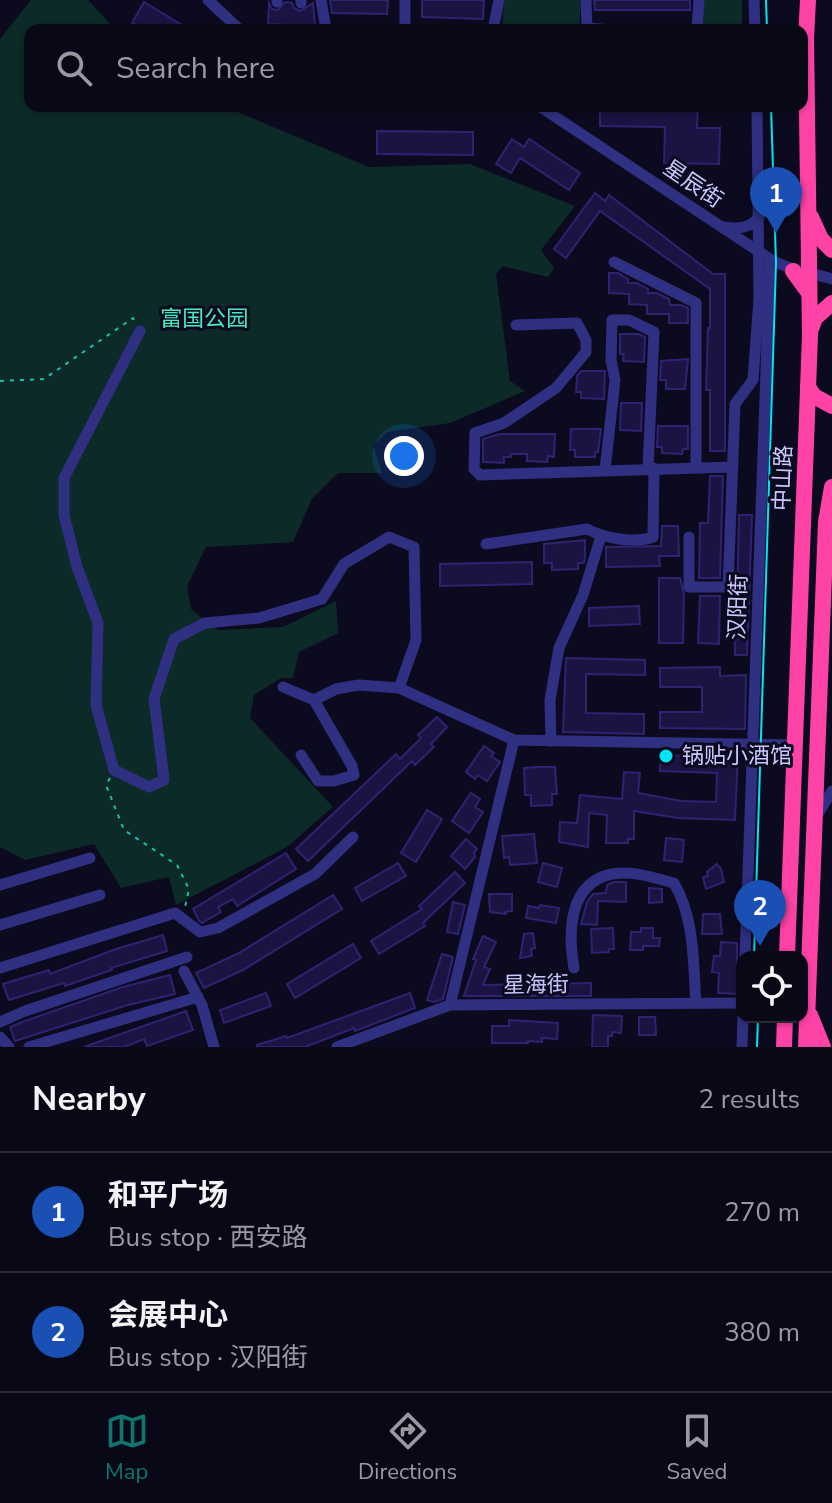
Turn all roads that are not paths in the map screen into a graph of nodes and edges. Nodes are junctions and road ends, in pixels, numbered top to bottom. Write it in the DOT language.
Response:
graph roads {
  1 [pos="208,0"];
  2 [pos="321,0"];
  3 [pos="405,0"];
  4 [pos="499,0"];
  5 [pos="586,0"];
  6 [pos="699,0"];
  7 [pos="754,0"];
  8 [pos="808,0"];
  9 [pos="234,24"];
  10 [pos="325,24"];
  11 [pos="405,24"];
  12 [pos="494,24"];
  13 [pos="587,24"];
  14 [pos="697,24"];
  15 [pos="755,24"];
  16 [pos="807,24"];
  17 [pos="548,112"];
  18 [pos="757,112"];
  19 [pos="807,112"];
  20 [pos="808,208"];
  21 [pos="760,215"];
  22 [pos="722,227"];
  23 [pos="832,250"];
  24 [pos="766,256"];
  25 [pos="614,262"];
  26 [pos="801,272"];
  27 [pos="832,279"];
  28 [pos="832,303"];
  29 [pos="516,325"];
  30 [pos="140,331"];
  31 [pos="810,335"];
  32 [pos="808,387"];
  33 [pos="832,406"];
  34 [pos="696,466"];
  35 [pos="733,467"];
  36 [pos="651,468"];
  37 [pos="605,470"];
  38 [pos="832,487"];
  39 [pos="601,536"];
  40 [pos="689,537"];
  41 [pos="486,544"];
  42 [pos="283,687"];
  43 [pos="399,688"];
  44 [pos="314,700"];
  45 [pos="818,739"];
  46 [pos="514,740"];
  47 [pos="551,741"];
  48 [pos="753,744"];
  49 [pos="795,745"];
  50 [pos="832,750"];
  51 [pos="301,755"];
  52 [pos="832,791"];
  53 [pos="815,820"];
  54 [pos="353,837"];
  55 [pos="90,858"];
  56 [pos="0,885"];
  57 [pos="100,895"];
  58 [pos="0,925"];
  59 [pos="745,951"];
  60 [pos="787,951"];
  61 [pos="187,957"];
  62 [pos="0,968"];
  63 [pos="574,968"];
  64 [pos="184,971"];
  65 [pos="808,977"];
  66 [pos="198,997"];
  67 [pos="696,1003"];
  68 [pos="736,1003"];
  69 [pos="808,1004"];
  70 [pos="450,1005"];
  71 [pos="0,1022"];
  72 [pos="743,1023"];
  73 [pos="785,1023"];
  74 [pos="806,1023"];
  75 [pos="0,1037"];
  76 [pos="9,1047"];
  77 [pos="29,1047"];
  78 [pos="214,1047"];
  79 [pos="337,1047"];
  80 [pos="742,1047"];
  81 [pos="784,1047"];
  82 [pos="806,1047"];
  83 [pos="823,1047"];
  1 -- 9 [label="street"];
  2 -- 10 [label="street"];
  3 -- 11 [label="street"];
  4 -- 12 [label="street"];
  5 -- 13 [label="street"];
  6 -- 14 [label="street"];
  7 -- 15 [label="street"];
  8 -- 16 [label="highway, 中山路"];
  17 -- 22 [label="street, 星辰街"];
  18 -- 21 [label="street"];
  19 -- 20 [label="highway, 中山路"];
  20 -- 23 [label="highway"];
  20 -- 26 [label="highway, 中山路"];
  21 -- 22 [label="street"];
  21 -- 24 [label="street"];
  22 -- 24 [label="street, 星辰街"];
  24 -- 26 [label="street, 星辰街"];
  24 -- 35 [label="street"];
  24 -- 48 [label="street, 汉阳街"];
  25 -- 34 [label="street"];
  26 -- 27 [label="street, 星辰街"];
  26 -- 31 [label="highway, 中山路"];
  28 -- 31 [label="highway"];
  29 -- 37 [label="street"];
  30 -- 43 [label="street"];
  31 -- 32 [label="highway, 中山路"];
  32 -- 33 [label="highway"];
  32 -- 49 [label="highway, 中山路"];
  34 -- 35 [label="street"];
  34 -- 36 [label="street"];
  35 -- 40 [label="street"];
  36 -- 37 [label="street"];
  36 -- 37 [label="street"];
  36 -- 39 [label="street"];
  38 -- 45 [label="highway, 中山路"];
  39 -- 41 [label="street"];
  39 -- 47 [label="street"];
  42 -- 44 [label="street"];
  43 -- 44 [label="street"];
  43 -- 46 [label="street"];
  44 -- 51 [label="street"];
  45 -- 50 [label="street"];
  45 -- 53 [label="highway, 中山路"];
  46 -- 47 [label="street"];
  46 -- 70 [label="street"];
  47 -- 48 [label="street"];
  48 -- 49 [label="street"];
  48 -- 59 [label="street, 汉阳街"];
  49 -- 60 [label="highway, 中山路"];
  52 -- 53 [label="street"];
  53 -- 65 [label="highway, 中山路"];
  54 -- 62 [label="street"];
  55 -- 56 [label="street"];
  57 -- 58 [label="street"];
  61 -- 71 [label="street"];
  63 -- 67 [label="street"];
  64 -- 66 [label="street"];
  66 -- 77 [label="street"];
  66 -- 78 [label="street"];
  67 -- 68 [label="street, 星海街"];
  67 -- 70 [label="street, 星海街"];
  69 -- 83 [label="highway"];
  70 -- 79 [label="street, 星海街"];
  72 -- 80 [label="street"];
  73 -- 81 [label="highway"];
  74 -- 82 [label="highway, 中山路"];
  75 -- 76 [label="street"];
}
